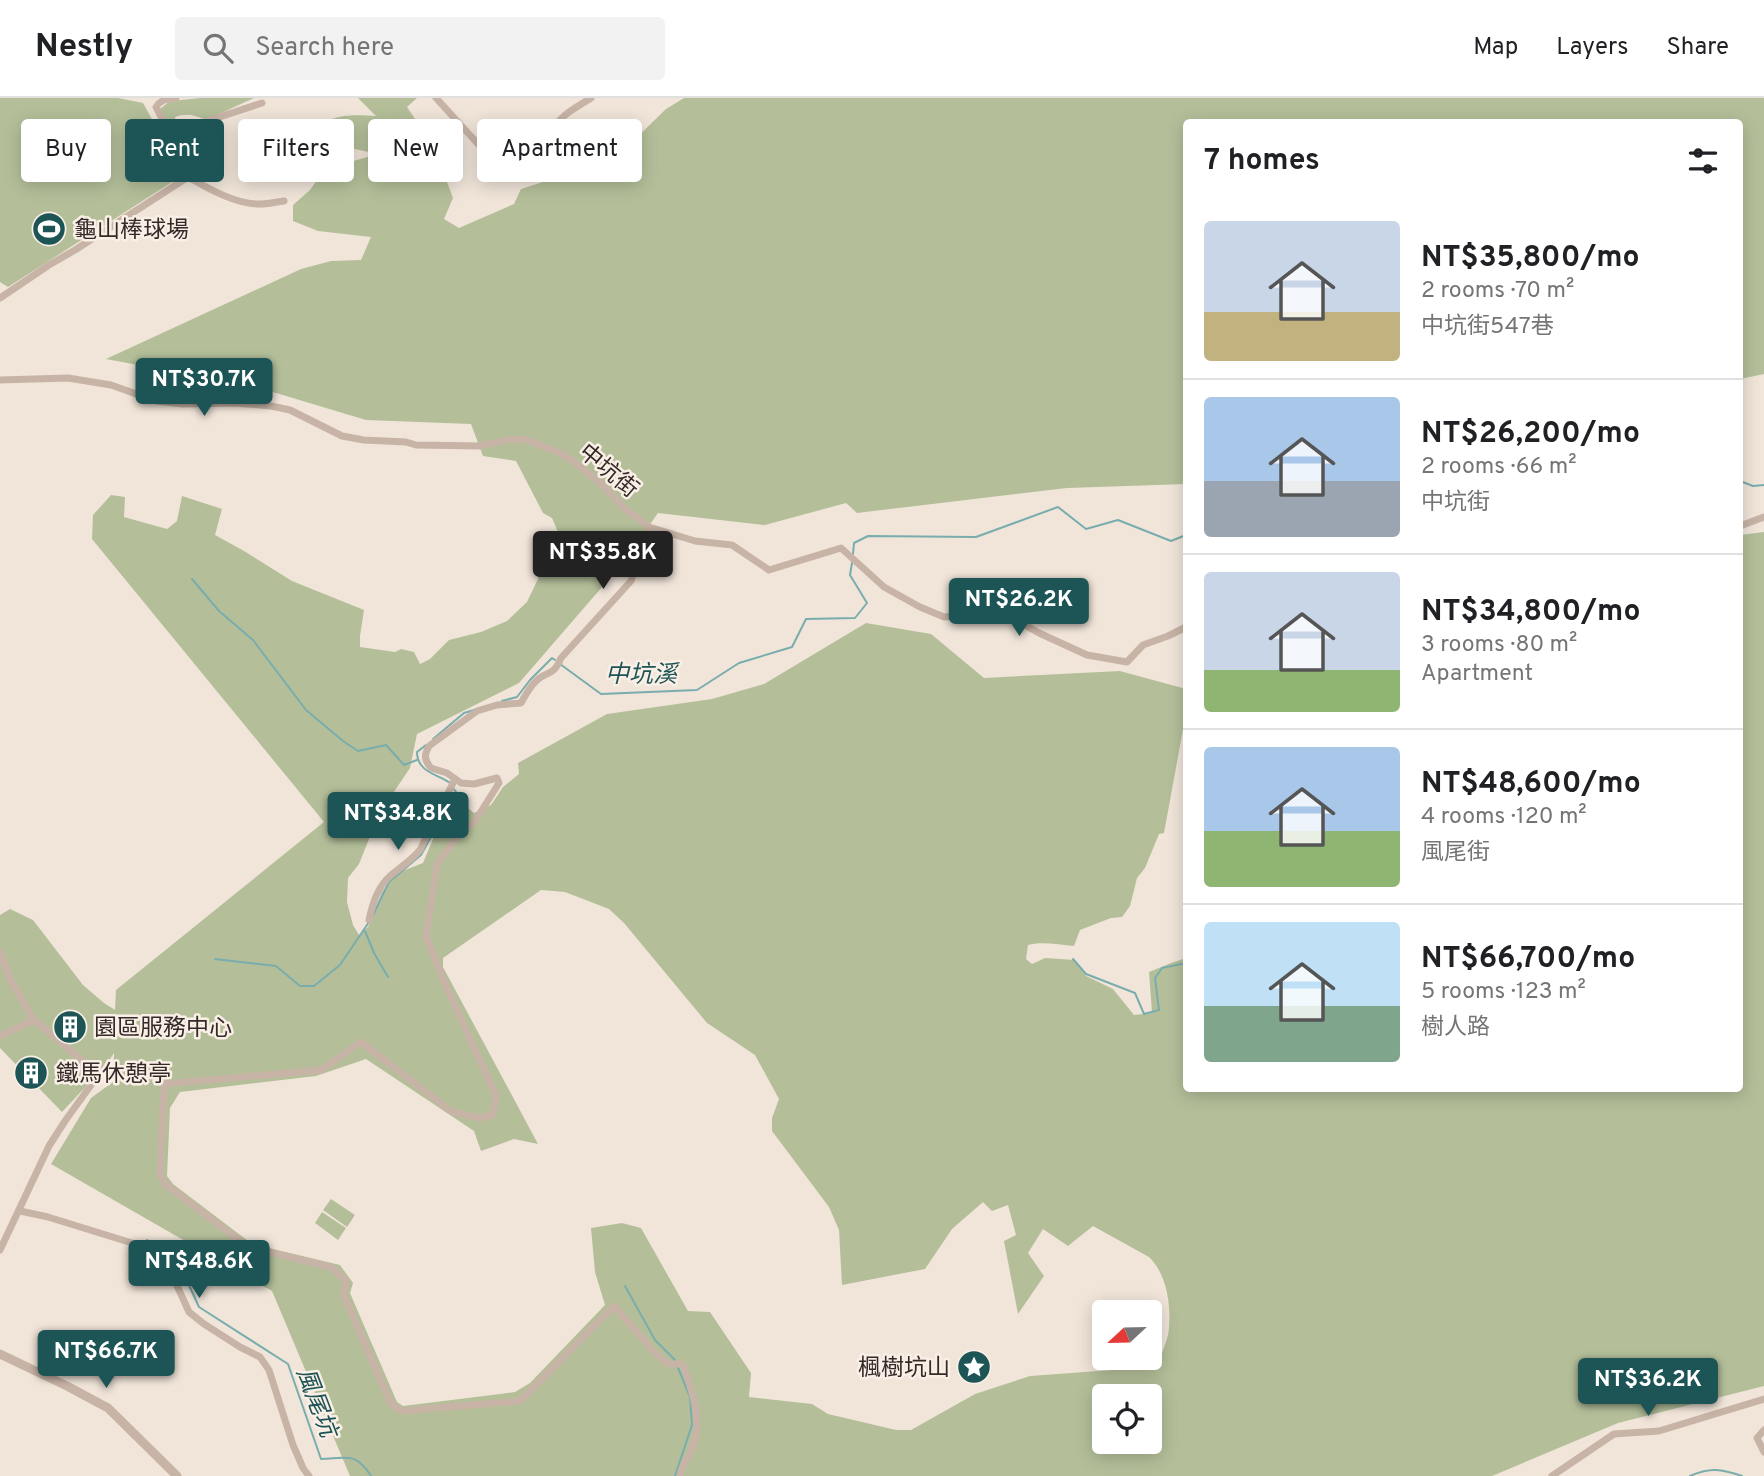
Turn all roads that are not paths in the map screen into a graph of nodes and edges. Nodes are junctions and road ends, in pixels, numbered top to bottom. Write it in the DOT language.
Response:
graph roads {
  1 [pos="176,98"];
  2 [pos="436,98"];
  3 [pos="591,98"];
  4 [pos="262,103"];
  5 [pos="162,119"];
  6 [pos="213,119"];
  7 [pos="180,182"];
  8 [pos="196,182"];
  9 [pos="284,201"];
  10 [pos="0,299"];
  11 [pos="0,380"];
  12 [pos="1764,517"];
  13 [pos="1743,525"];
  14 [pos="649,527"];
  15 [pos="1183,628"];
  16 [pos="453,784"];
  17 [pos="369,920"];
  18 [pos="0,952"];
  19 [pos="34,1020"];
  20 [pos="0,1036"];
  21 [pos="20,1211"];
  22 [pos="0,1250"];
  23 [pos="0,1354"];
  24 [pos="1764,1399"];
  25 [pos="1764,1430"];
  26 [pos="1764,1452"];
  27 [pos="177,1476"];
  28 [pos="309,1476"];
  29 [pos="680,1476"];
  30 [pos="1552,1476"];
  1 -- 5 [label="street"];
  2 -- 3 [label="street"];
  4 -- 6 [label="street"];
  7 -- 10 [label="street"];
  8 -- 9 [label="street"];
  11 -- 14 [label="street, 中坑街"];
  12 -- 13 [label="street"];
  14 -- 15 [label="street, 中坑街"];
  14 -- 16 [label="street"];
  16 -- 17 [label="street"];
  16 -- 29 [label="street"];
  18 -- 19 [label="street"];
  19 -- 20 [label="street"];
  19 -- 21 [label="street"];
  21 -- 22 [label="street"];
  21 -- 28 [label="street"];
  23 -- 27 [label="street"];
  24 -- 30 [label="street"];
  25 -- 26 [label="street"];
}
